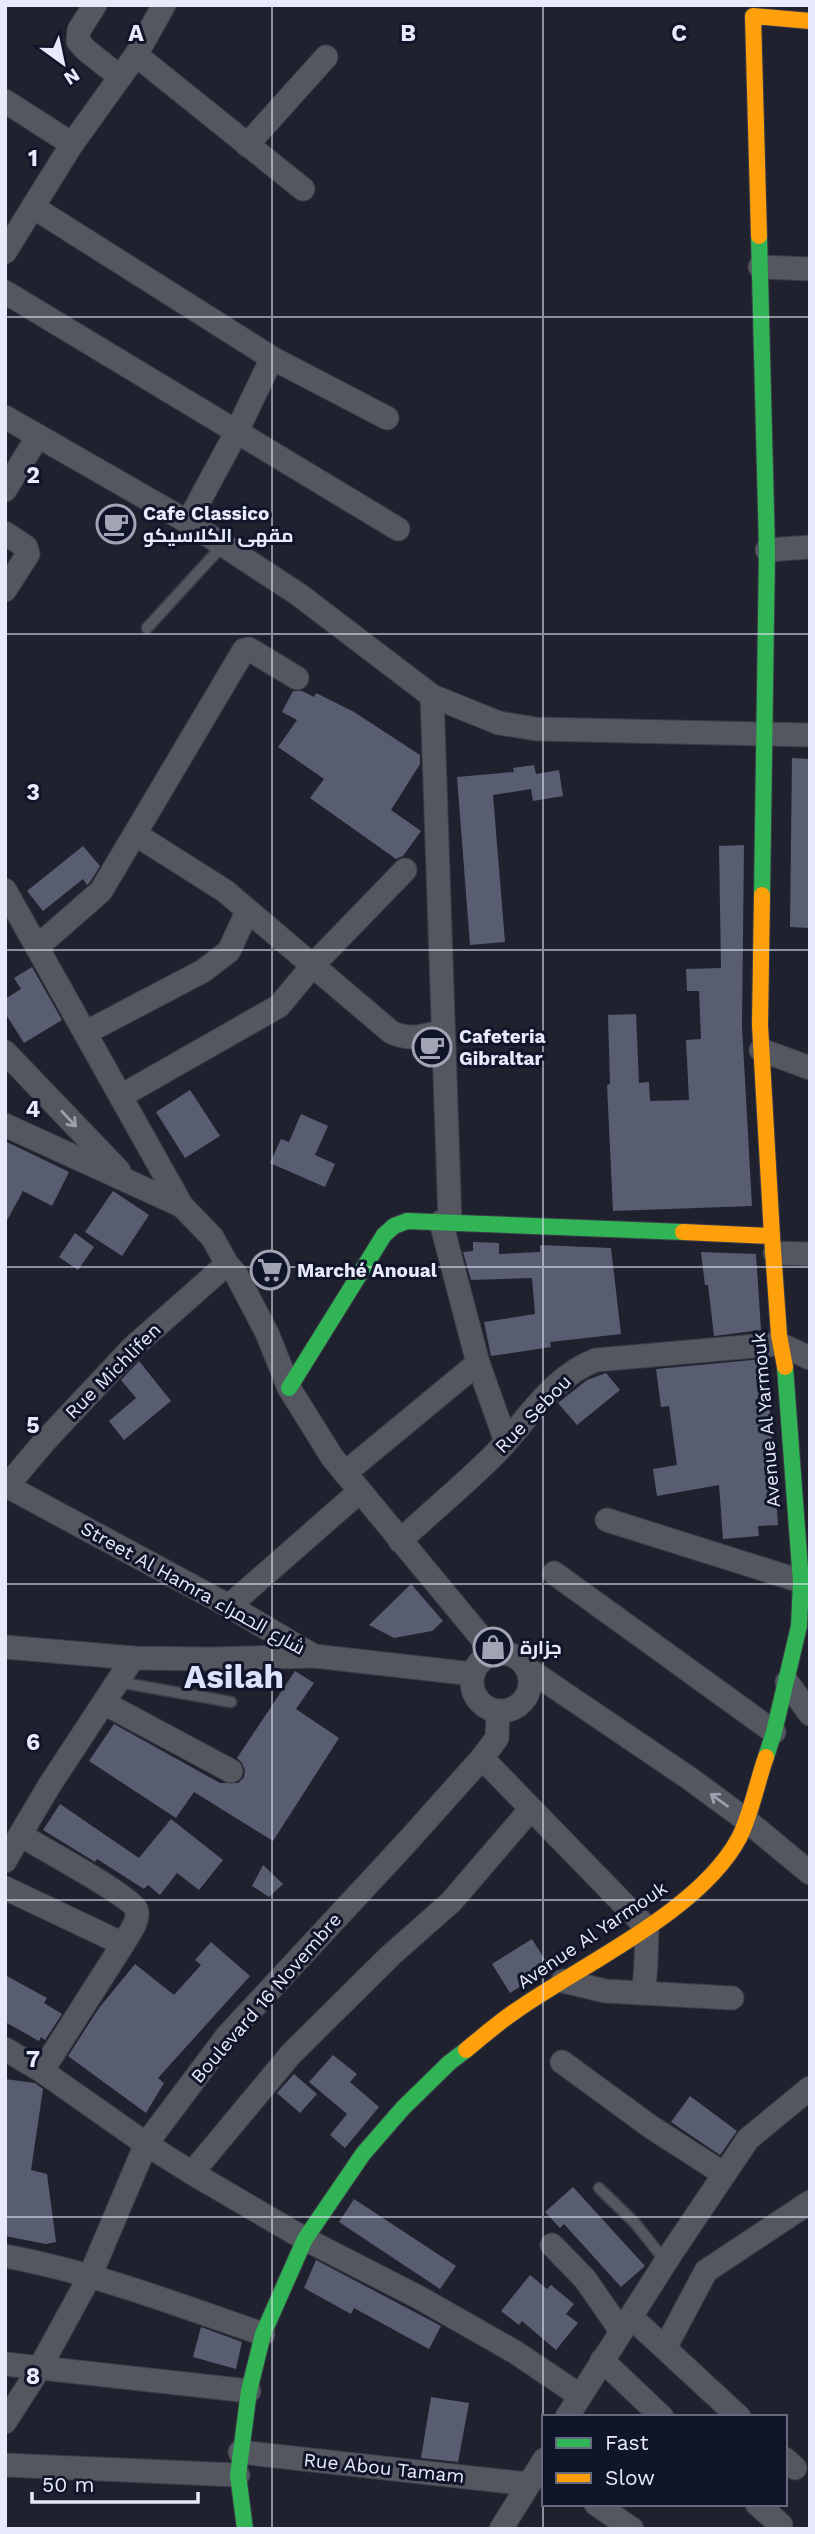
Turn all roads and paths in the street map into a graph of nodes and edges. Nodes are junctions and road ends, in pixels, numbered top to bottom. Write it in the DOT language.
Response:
graph roads {
  1 [pos="95,5"];
  2 [pos="164,5"];
  3 [pos="753,10"];
  4 [pos="810,21"];
  5 [pos="136,55"];
  6 [pos="326,57"];
  7 [pos="120,77"];
  8 [pos="5,100"];
  9 [pos="72,144"];
  10 [pos="247,145"];
  11 [pos="303,189"];
  12 [pos="33,207"];
  13 [pos="5,252"];
  14 [pos="760,267"];
  15 [pos="810,269"];
  16 [pos="5,292"];
  17 [pos="272,358"];
  18 [pos="5,417"];
  19 [pos="387,418"];
  20 [pos="237,431"];
  21 [pos="38,436"];
  22 [pos="5,490"];
  23 [pos="188,522"];
  24 [pos="398,529"];
  25 [pos="5,533"];
  26 [pos="223,545"];
  27 [pos="810,547"];
  28 [pos="767,550"];
  29 [pos="5,590"];
  30 [pos="147,628"];
  31 [pos="297,678"];
  32 [pos="432,696"];
  33 [pos="764,733"];
  34 [pos="810,735"];
  35 [pos="135,834"];
  36 [pos="405,870"];
  37 [pos="5,890"];
  38 [pos="247,912"];
  39 [pos="37,947"];
  40 [pos="314,964"];
  41 [pos="443,1031"];
  42 [pos="85,1033"];
  43 [pos="761,1050"];
  44 [pos="5,1052"];
  45 [pos="810,1068"];
  46 [pos="121,1096"];
  47 [pos="5,1125"];
  48 [pos="127,1180"];
  49 [pos="182,1206"];
  50 [pos="445,1222"];
  51 [pos="773,1244"];
  52 [pos="810,1254"];
  53 [pos="227,1264"];
  54 [pos="779,1344"];
  55 [pos="810,1358"];
  56 [pos="478,1363"];
  57 [pos="289,1388"];
  58 [pos="504,1444"];
  59 [pos="345,1473"];
  60 [pos="6,1486"];
  61 [pos="359,1492"];
  62 [pos="607,1520"];
  63 [pos="400,1541"];
  64 [pos="554,1573"];
  65 [pos="806,1583"];
  66 [pos="229,1606"];
  67 [pos="5,1647"];
  68 [pos="494,1653"];
  69 [pos="314,1656"];
  70 [pos="133,1658"];
  71 [pos="528,1670"];
  72 [pos="473,1674"];
  73 [pos="118,1682"];
  74 [pos="787,1682"];
  75 [pos="231,1702"];
  76 [pos="104,1703"];
  77 [pos="498,1711"];
  78 [pos="810,1714"];
  79 [pos="774,1732"];
  80 [pos="482,1758"];
  81 [pos="231,1771"];
  82 [pos="530,1810"];
  83 [pos="746,1820"];
  84 [pos="20,1835"];
  85 [pos="5,1861"];
  86 [pos="810,1873"];
  87 [pos="5,1888"];
  88 [pos="647,1928"];
  89 [pos="123,1944"];
  90 [pos="563,1981"];
  91 [pos="643,1992"];
  92 [pos="732,1998"];
  93 [pos="5,2049"];
  94 [pos="562,2062"];
  95 [pos="42,2071"];
  96 [pos="810,2088"];
  97 [pos="146,2144"];
  98 [pos="192,2173"];
  99 [pos="723,2174"];
  100 [pos="599,2188"];
  101 [pos="810,2202"];
  102 [pos="305,2239"];
  103 [pos="551,2245"];
  104 [pos="5,2256"];
  105 [pos="666,2262"];
  106 [pos="90,2276"];
  107 [pos="626,2324"];
  108 [pos="263,2334"];
  109 [pos="665,2348"];
  110 [pos="602,2360"];
  111 [pos="5,2364"];
  112 [pos="39,2369"];
  113 [pos="249,2391"];
  114 [pos="579,2395"];
  115 [pos="568,2415"];
  116 [pos="660,2415"];
  117 [pos="737,2415"];
  118 [pos="5,2422"];
  119 [pos="239,2463"];
  120 [pos="5,2465"];
  121 [pos="539,2469"];
  122 [pos="599,2506"];
  123 [pos="759,2506"];
  124 [pos="786,2528"];
  125 [pos="245,2529"];
  126 [pos="501,2529"];
  127 [pos="632,2529"];
  1 -- 7 [label="street"];
  2 -- 5 [label="street"];
  3 -- 4 [label="street"];
  3 -- 14 [label="street, Avenue Al Yarmouk"];
  5 -- 7 [label="street"];
  5 -- 10 [label="street"];
  6 -- 10 [label="street"];
  7 -- 9 [label="street"];
  8 -- 9 [label="street"];
  9 -- 12 [label="street"];
  10 -- 11 [label="street"];
  12 -- 13 [label="street"];
  12 -- 17 [label="street"];
  14 -- 15 [label="street"];
  14 -- 28 [label="street, Avenue Al Yarmouk"];
  16 -- 20 [label="street"];
  17 -- 19 [label="street"];
  17 -- 20 [label="street"];
  18 -- 21 [label="street"];
  20 -- 23 [label="street"];
  20 -- 24 [label="street"];
  21 -- 22 [label="street"];
  21 -- 23 [label="street"];
  23 -- 26 [label="street"];
  25 -- 29 [label="street"];
  26 -- 30 [label="lane"];
  26 -- 32 [label="street"];
  27 -- 28 [label="street"];
  28 -- 33 [label="street, Avenue Al Yarmouk"];
  31 -- 35 [label="street"];
  32 -- 33 [label="street"];
  32 -- 41 [label="street"];
  33 -- 34 [label="street"];
  33 -- 43 [label="street, Avenue Al Yarmouk"];
  35 -- 38 [label="street"];
  35 -- 39 [label="street"];
  36 -- 40 [label="street"];
  37 -- 39 [label="street"];
  38 -- 40 [label="street"];
  38 -- 42 [label="street"];
  39 -- 42 [label="street"];
  40 -- 41 [label="street"];
  40 -- 46 [label="street"];
  41 -- 50 [label="street"];
  42 -- 46 [label="street"];
  43 -- 45 [label="street"];
  43 -- 51 [label="street, Avenue Al Yarmouk"];
  44 -- 48 [label="street, one-way"];
  46 -- 49 [label="street"];
  47 -- 48 [label="street"];
  48 -- 49 [label="street"];
  49 -- 53 [label="street"];
  50 -- 51 [label="street"];
  50 -- 56 [label="street"];
  50 -- 57 [label="street"];
  51 -- 52 [label="street"];
  51 -- 54 [label="street, Avenue Al Yarmouk"];
  53 -- 57 [label="street"];
  53 -- 60 [label="street, Rue Michlifen"];
  54 -- 55 [label="street"];
  54 -- 58 [label="street, Rue Sebou"];
  54 -- 65 [label="street, Avenue Al Yarmouk"];
  56 -- 58 [label="street"];
  56 -- 59 [label="street"];
  57 -- 59 [label="street"];
  58 -- 63 [label="street, Rue Sebou"];
  59 -- 61 [label="street"];
  60 -- 66 [label="street, Street Al Hamra شارع الحمراء"];
  61 -- 63 [label="street"];
  61 -- 66 [label="street"];
  62 -- 65 [label="street"];
  63 -- 68 [label="street"];
  64 -- 79 [label="street"];
  65 -- 74 [label="street, Avenue Al Yarmouk"];
  66 -- 69 [label="street, Street Al Hamra شارع الحمراء"];
  67 -- 70 [label="street"];
  68 -- 71 [label="street"];
  68 -- 72 [label="street"];
  69 -- 70 [label="street"];
  69 -- 72 [label="street, Street Al Hamra شارع الحمراء"];
  70 -- 73 [label="street"];
  71 -- 77 [label="street"];
  83 -- 71 [label="street, one-way"];
  72 -- 77 [label="street"];
  73 -- 75 [label="lane"];
  73 -- 76 [label="street"];
  74 -- 78 [label="street"];
  74 -- 79 [label="street, Avenue Al Yarmouk"];
  76 -- 81 [label="street"];
  76 -- 84 [label="street"];
  77 -- 80 [label="street, Boulevard 16 Novembre"];
  79 -- 83 [label="street, Avenue Al Yarmouk"];
  80 -- 82 [label="street"];
  80 -- 97 [label="street, Boulevard 16 Novembre"];
  82 -- 88 [label="street"];
  82 -- 98 [label="street"];
  83 -- 86 [label="street"];
  83 -- 88 [label="street, Avenue Al Yarmouk"];
  84 -- 85 [label="street"];
  84 -- 89 [label="street"];
  87 -- 89 [label="street"];
  88 -- 90 [label="street, Avenue Al Yarmouk"];
  88 -- 91 [label="street"];
  89 -- 95 [label="street"];
  90 -- 91 [label="street"];
  90 -- 102 [label="street, Avenue Al Yarmouk"];
  91 -- 92 [label="street"];
  93 -- 95 [label="street"];
  94 -- 99 [label="street"];
  95 -- 97 [label="street"];
  96 -- 99 [label="street"];
  97 -- 98 [label="street"];
  97 -- 106 [label="street, Boulevard 16 Novembre"];
  98 -- 102 [label="street"];
  99 -- 105 [label="street"];
  100 -- 105 [label="lane"];
  101 -- 109 [label="street"];
  102 -- 108 [label="street, Avenue Al Yarmouk"];
  102 -- 114 [label="street"];
  103 -- 107 [label="street"];
  104 -- 106 [label="street"];
  105 -- 107 [label="street"];
  106 -- 108 [label="street"];
  106 -- 112 [label="street, Boulevard 16 Novembre"];
  107 -- 109 [label="street"];
  107 -- 110 [label="street"];
  108 -- 113 [label="street, Avenue Al Yarmouk"];
  109 -- 117 [label="street"];
  110 -- 114 [label="street"];
  110 -- 116 [label="street"];
  111 -- 112 [label="street"];
  112 -- 113 [label="street"];
  112 -- 118 [label="street, Boulevard 16 Novembre"];
  113 -- 119 [label="street, Avenue Al Yarmouk"];
  114 -- 115 [label="street"];
  119 -- 120 [label="street, Rue Abou Tamam"];
  119 -- 121 [label="street, Rue Abou Tamam"];
  119 -- 125 [label="street, Avenue Al Yarmouk"];
  121 -- 126 [label="street"];
  122 -- 127 [label="street"];
  123 -- 124 [label="street"];
}
